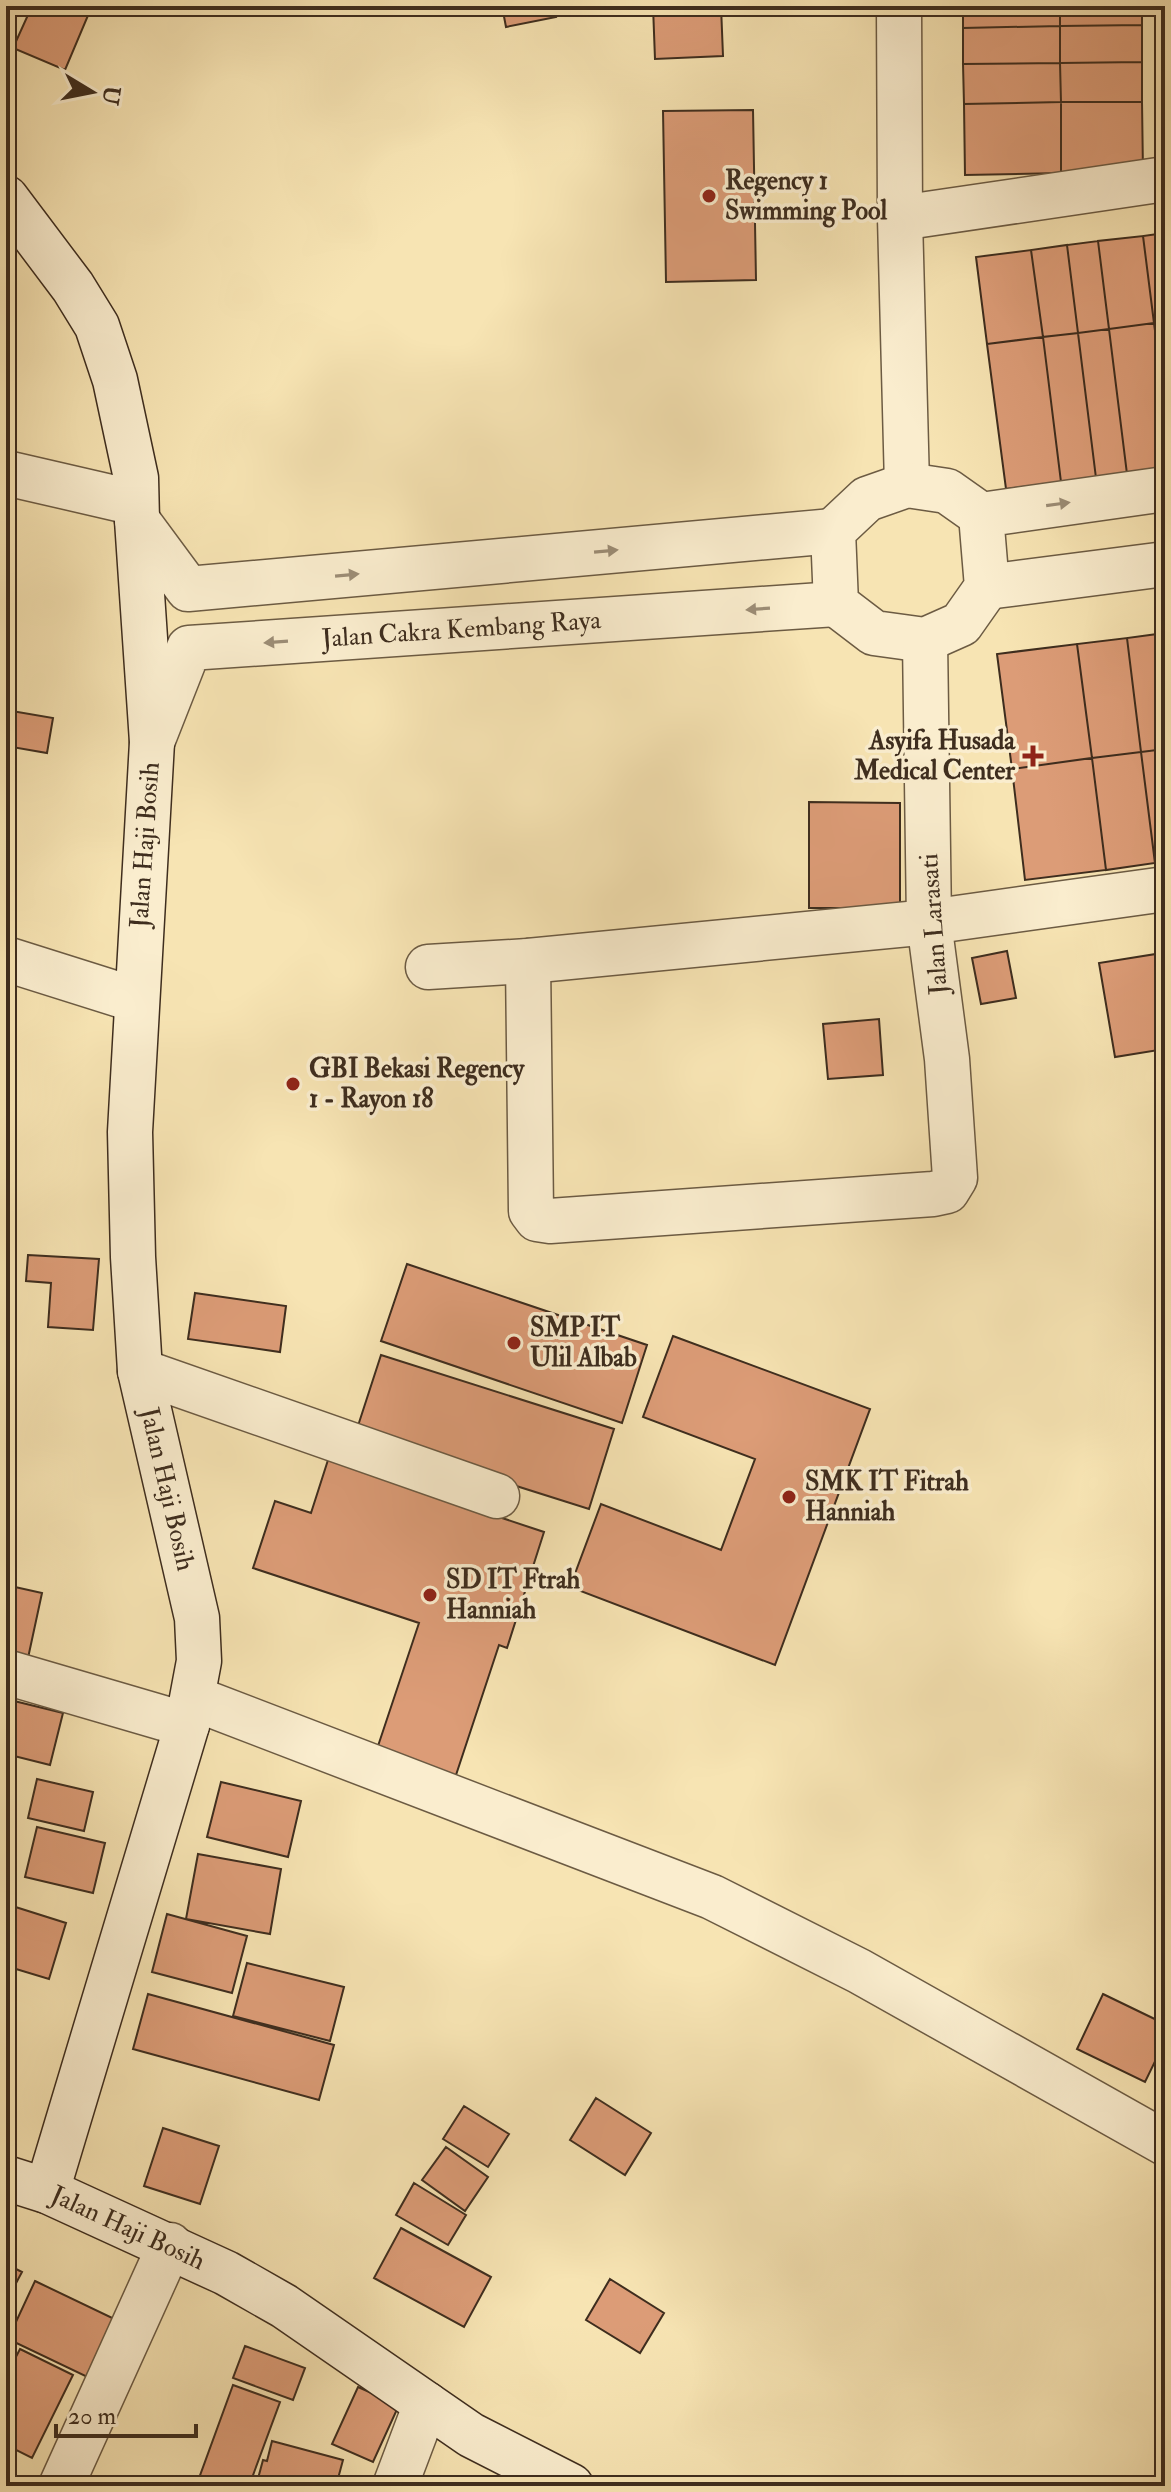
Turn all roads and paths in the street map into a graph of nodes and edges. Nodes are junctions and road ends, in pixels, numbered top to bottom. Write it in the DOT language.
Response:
graph roads {
  1 [pos="899,6"];
  2 [pos="1165,179"];
  3 [pos="6,198"];
  4 [pos="900,218"];
  5 [pos="6,473"];
  6 [pos="907,485"];
  7 [pos="1165,489"];
  8 [pos="136,512"];
  9 [pos="981,515"];
  10 [pos="833,531"];
  11 [pos="1165,564"];
  12 [pos="987,587"];
  13 [pos="188,589"];
  14 [pos="836,604"];
  15 [pos="925,640"];
  16 [pos="189,648"];
  17 [pos="152,742"];
  18 [pos="1165,889"];
  19 [pos="929,922"];
  20 [pos="6,959"];
  21 [pos="528,961"];
  22 [pos="428,967"];
  23 [pos="136,1000"];
  24 [pos="140,1371"];
  25 [pos="497,1496"];
  26 [pos="6,1672"];
  27 [pos="190,1712"];
  28 [pos="1165,2143"];
  29 [pos="6,2178"];
  30 [pos="47,2191"];
  31 [pos="170,2245"];
  32 [pos="426,2404"];
  33 [pos="61,2486"];
  34 [pos="395,2486"];
  35 [pos="571,2486"];
  1 -- 4 [label="street"];
  2 -- 4 [label="street"];
  3 -- 8 [label="street, Jalan Haji Bosih"];
  4 -- 6 [label="street"];
  5 -- 8 [label="street"];
  6 -- 9 [label="street"];
  6 -- 10 [label="street"];
  9 -- 7 [label="street, one-way"];
  8 -- 13 [label="street"];
  8 -- 17 [label="street, Jalan Haji Bosih"];
  9 -- 12 [label="street"];
  13 -- 10 [label="street, one-way"];
  10 -- 14 [label="street"];
  11 -- 12 [label="street"];
  12 -- 15 [label="street"];
  13 -- 16 [label="street"];
  14 -- 15 [label="street"];
  14 -- 16 [label="street, Jalan Cakra Kembang Raya, one-way"];
  15 -- 19 [label="street, Jalan Larasati"];
  16 -- 17 [label="street"];
  17 -- 23 [label="street, Jalan Haji Bosih"];
  18 -- 19 [label="street"];
  19 -- 21 [label="street"];
  19 -- 21 [label="street, Jalan Larasati"];
  20 -- 23 [label="street"];
  21 -- 22 [label="street"];
  23 -- 24 [label="street, Jalan Haji Bosih"];
  24 -- 25 [label="street"];
  24 -- 27 [label="street, Jalan Haji Bosih"];
  26 -- 27 [label="street"];
  27 -- 28 [label="street"];
  27 -- 30 [label="street, Jalan Haji Bosih"];
  29 -- 30 [label="street"];
  30 -- 31 [label="street, Jalan Haji Bosih"];
  31 -- 32 [label="street, Jalan Haji Bosih"];
  31 -- 33 [label="street"];
  32 -- 34 [label="street"];
  32 -- 35 [label="street, Jalan Haji Bosih"];
}
